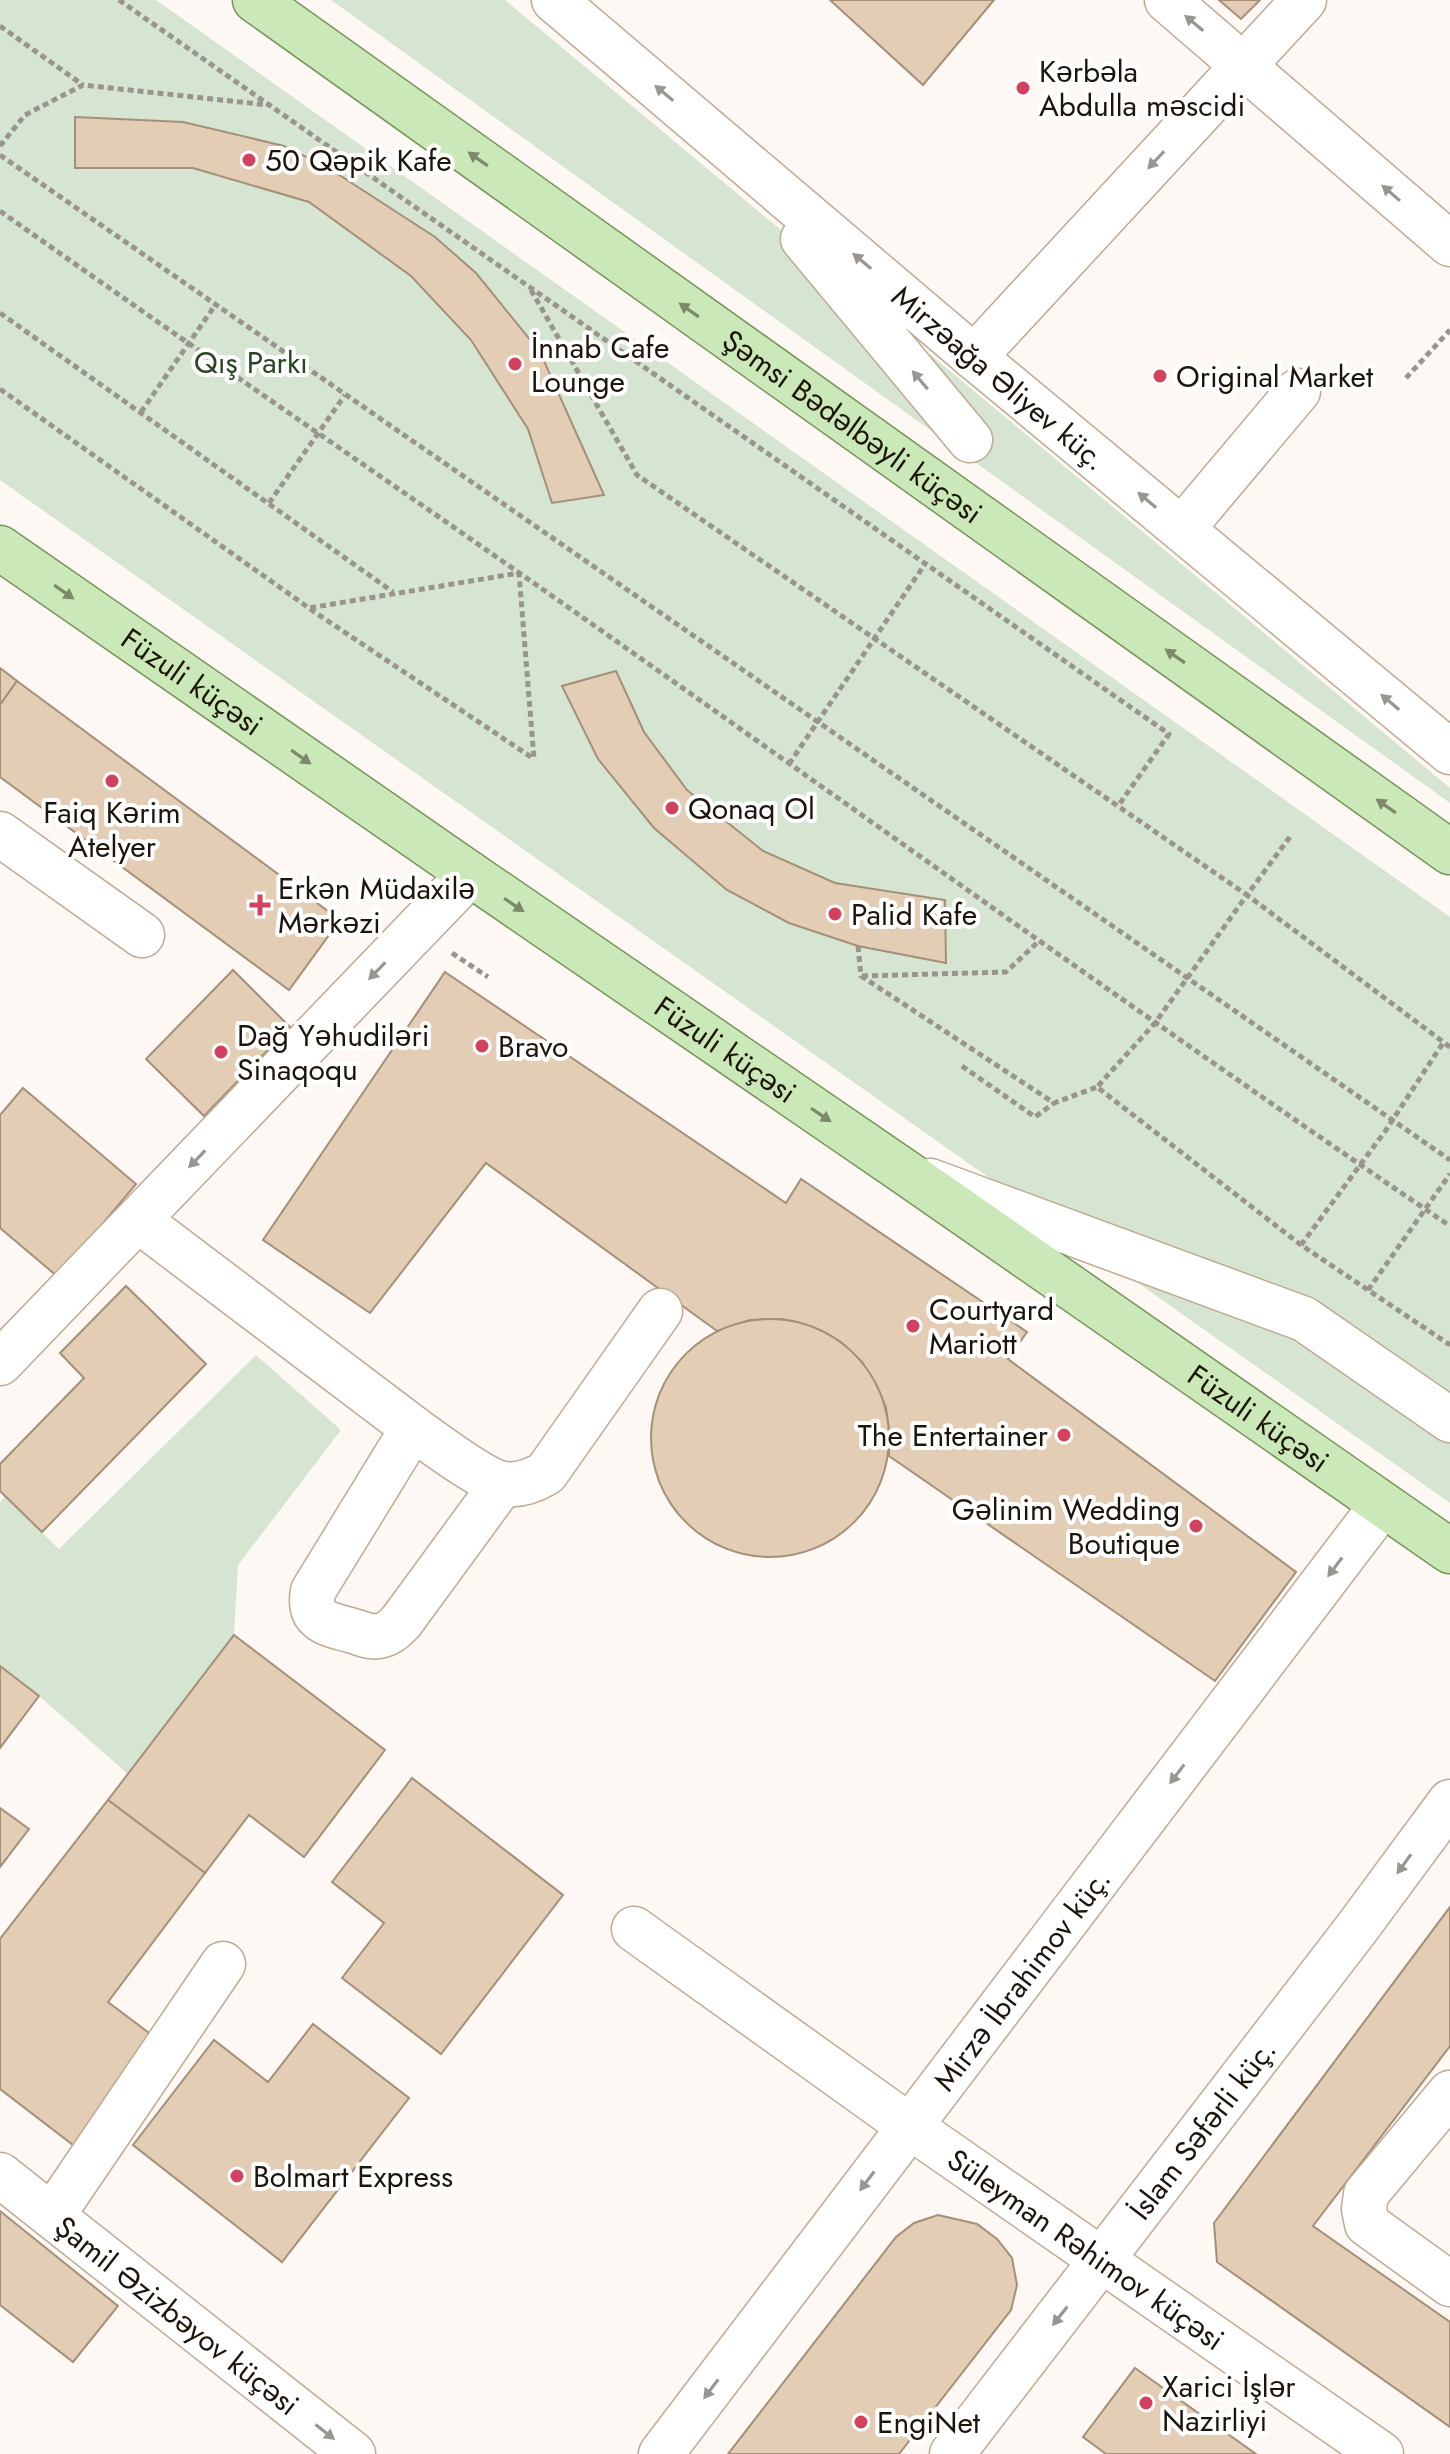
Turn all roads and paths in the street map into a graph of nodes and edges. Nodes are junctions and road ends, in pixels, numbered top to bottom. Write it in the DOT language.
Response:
graph roads {
  1 [pos="119,0"];
  2 [pos="255,0"];
  3 [pos="554,0"];
  4 [pos="1167,0"];
  5 [pos="1304,0"];
  6 [pos="0,26"];
  7 [pos="1244,65"];
  8 [pos="83,85"];
  9 [pos="269,105"];
  10 [pos="0,146"];
  11 [pos="729,149"];
  12 [pos="0,155"];
  13 [pos="0,211"];
  14 [pos="1450,244"];
  15 [pos="529,287"];
  16 [pos="216,304"];
  17 [pos="0,313"];
  18 [pos="1450,330"];
  19 [pos="187,344"];
  20 [pos="974,357"];
  21 [pos="1406,378"];
  22 [pos="0,389"];
  23 [pos="1298,391"];
  24 [pos="345,395"];
  25 [pos="141,412"];
  26 [pos="318,434"];
  27 [pos="970,440"];
  28 [pos="269,503"];
  29 [pos="1182,529"];
  30 [pos="0,548"];
  31 [pos="925,564"];
  32 [pos="519,573"];
  33 [pos="394,593"];
  34 [pos="309,608"];
  35 [pos="873,639"];
  36 [pos="819,722"];
  37 [pos="1450,752"];
  38 [pos="789,764"];
  39 [pos="1118,806"];
  40 [pos="0,834"];
  41 [pos="1292,834"];
  42 [pos="1450,852"];
  43 [pos="470,874"];
  44 [pos="1247,895"];
  45 [pos="142,935"];
  46 [pos="1039,941"];
  47 [pos="858,946"];
  48 [pos="444,948"];
  49 [pos="861,976"];
  50 [pos="488,977"];
  51 [pos="1188,977"];
  52 [pos="1155,1023"];
  53 [pos="1443,1042"];
  54 [pos="1450,1047"];
  55 [pos="962,1066"];
  56 [pos="1097,1087"];
  57 [pos="1054,1103"];
  58 [pos="1392,1120"];
  59 [pos="1450,1160"];
  60 [pos="1359,1165"];
  61 [pos="905,1172"];
  62 [pos="1450,1174"];
  63 [pos="1425,1209"];
  64 [pos="138,1220"];
  65 [pos="1450,1226"];
  66 [pos="1301,1245"];
  67 [pos="1368,1290"];
  68 [pos="660,1311"];
  69 [pos="1450,1345"];
  70 [pos="0,1363"];
  71 [pos="1450,1420"];
  72 [pos="413,1428"];
  73 [pos="502,1484"];
  74 [pos="1382,1505"];
  75 [pos="1450,1551"];
  76 [pos="1450,1802"];
  77 [pos="634,1929"];
  78 [pos="223,1964"];
  79 [pos="1450,2093"];
  80 [pos="909,2126"];
  81 [pos="0,2175"];
  82 [pos="52,2216"];
  83 [pos="1102,2261"];
  84 [pos="1450,2284"];
  85 [pos="353,2454"];
  86 [pos="661,2454"];
  87 [pos="952,2454"];
  88 [pos="1381,2454"];
  1 -- 9 [label="path"];
  42 -- 2 [label="main road, Şəmsi Bədəlbəyli küçəsi, one-way"];
  11 -- 3 [label="street, Mirzəağa Əliyev küç., one-way"];
  7 -- 4 [label="street, one-way"];
  5 -- 7 [label="street"];
  6 -- 8 [label="path"];
  14 -- 7 [label="street, one-way"];
  7 -- 20 [label="street, one-way"];
  8 -- 9 [label="path"];
  8 -- 10 [label="path"];
  9 -- 15 [label="path"];
  20 -- 11 [label="street, Mirzəağa Əliyev küç., one-way"];
  27 -- 11 [label="street, one-way"];
  12 -- 16 [label="path"];
  13 -- 19 [label="path"];
  15 -- 31 [label="path"];
  15 -- 35 [label="path"];
  16 -- 19 [label="path"];
  16 -- 24 [label="path"];
  17 -- 25 [label="path"];
  18 -- 21 [label="path"];
  19 -- 25 [label="path"];
  19 -- 26 [label="path"];
  29 -- 20 [label="street, Mirzəağa Əliyev küç., one-way"];
  22 -- 34 [label="path"];
  23 -- 29 [label="street"];
  24 -- 26 [label="path"];
  24 -- 36 [label="path"];
  25 -- 28 [label="path"];
  26 -- 28 [label="path"];
  26 -- 32 [label="path"];
  28 -- 33 [label="path"];
  37 -- 29 [label="street, Mirzəağa Əliyev küç., one-way"];
  30 -- 43 [label="main road, Füzuli küçəsi, one-way"];
  31 -- 35 [label="path"];
  31 -- 39 [label="path"];
  32 -- 33 [label="path"];
  32 -- 34 [label="path"];
  32 -- 38 [label="path"];
  33 -- 34 [label="path"];
  35 -- 36 [label="path"];
  35 -- 39 [label="path"];
  36 -- 38 [label="path"];
  36 -- 51 [label="path"];
  38 -- 46 [label="path"];
  39 -- 44 [label="path"];
  40 -- 45 [label="street"];
  41 -- 44 [label="path"];
  43 -- 61 [label="main road, Füzuli küçəsi, one-way"];
  43 -- 64 [label="street, one-way"];
  44 -- 51 [label="path"];
  44 -- 53 [label="path"];
  46 -- 49 [label="path"];
  46 -- 52 [label="path"];
  47 -- 49 [label="path"];
  48 -- 50 [label="path"];
  49 -- 57 [label="path"];
  51 -- 52 [label="path"];
  51 -- 58 [label="path"];
  52 -- 56 [label="path"];
  52 -- 60 [label="path"];
  53 -- 54 [label="path"];
  53 -- 58 [label="path"];
  55 -- 57 [label="path"];
  56 -- 57 [label="path"];
  56 -- 66 [label="path"];
  58 -- 59 [label="path"];
  58 -- 60 [label="path"];
  60 -- 63 [label="path"];
  60 -- 66 [label="path"];
  61 -- 71 [label="street"];
  61 -- 74 [label="main road, Füzuli küçəsi"];
  62 -- 63 [label="path"];
  63 -- 65 [label="path"];
  63 -- 67 [label="path"];
  64 -- 70 [label="street"];
  64 -- 72 [label="street"];
  66 -- 67 [label="path"];
  67 -- 69 [label="path"];
  68 -- 73 [label="street"];
  72 -- 73 [label="street"];
  72 -- 73 [label="street"];
  74 -- 75 [label="main road, Füzuli küçəsi"];
  74 -- 80 [label="street, Mirzə İbrahimov küç., one-way"];
  76 -- 83 [label="street, İslam Səfərli küç., one-way"];
  77 -- 80 [label="street, Süleyman Rəhimov küçəsi"];
  78 -- 82 [label="street"];
  79 -- 84 [label="street"];
  80 -- 83 [label="street, Süleyman Rəhimov küçəsi"];
  80 -- 86 [label="street, Mirzə İbrahimov küç., one-way"];
  81 -- 82 [label="street, Şamil Əzizbəyov küçəsi"];
  82 -- 85 [label="street, Şamil Əzizbəyov küçəsi, one-way"];
  83 -- 87 [label="street, İslam Səfərli küç., one-way"];
  83 -- 88 [label="street, Süleyman Rəhimov küçəsi"];
}
